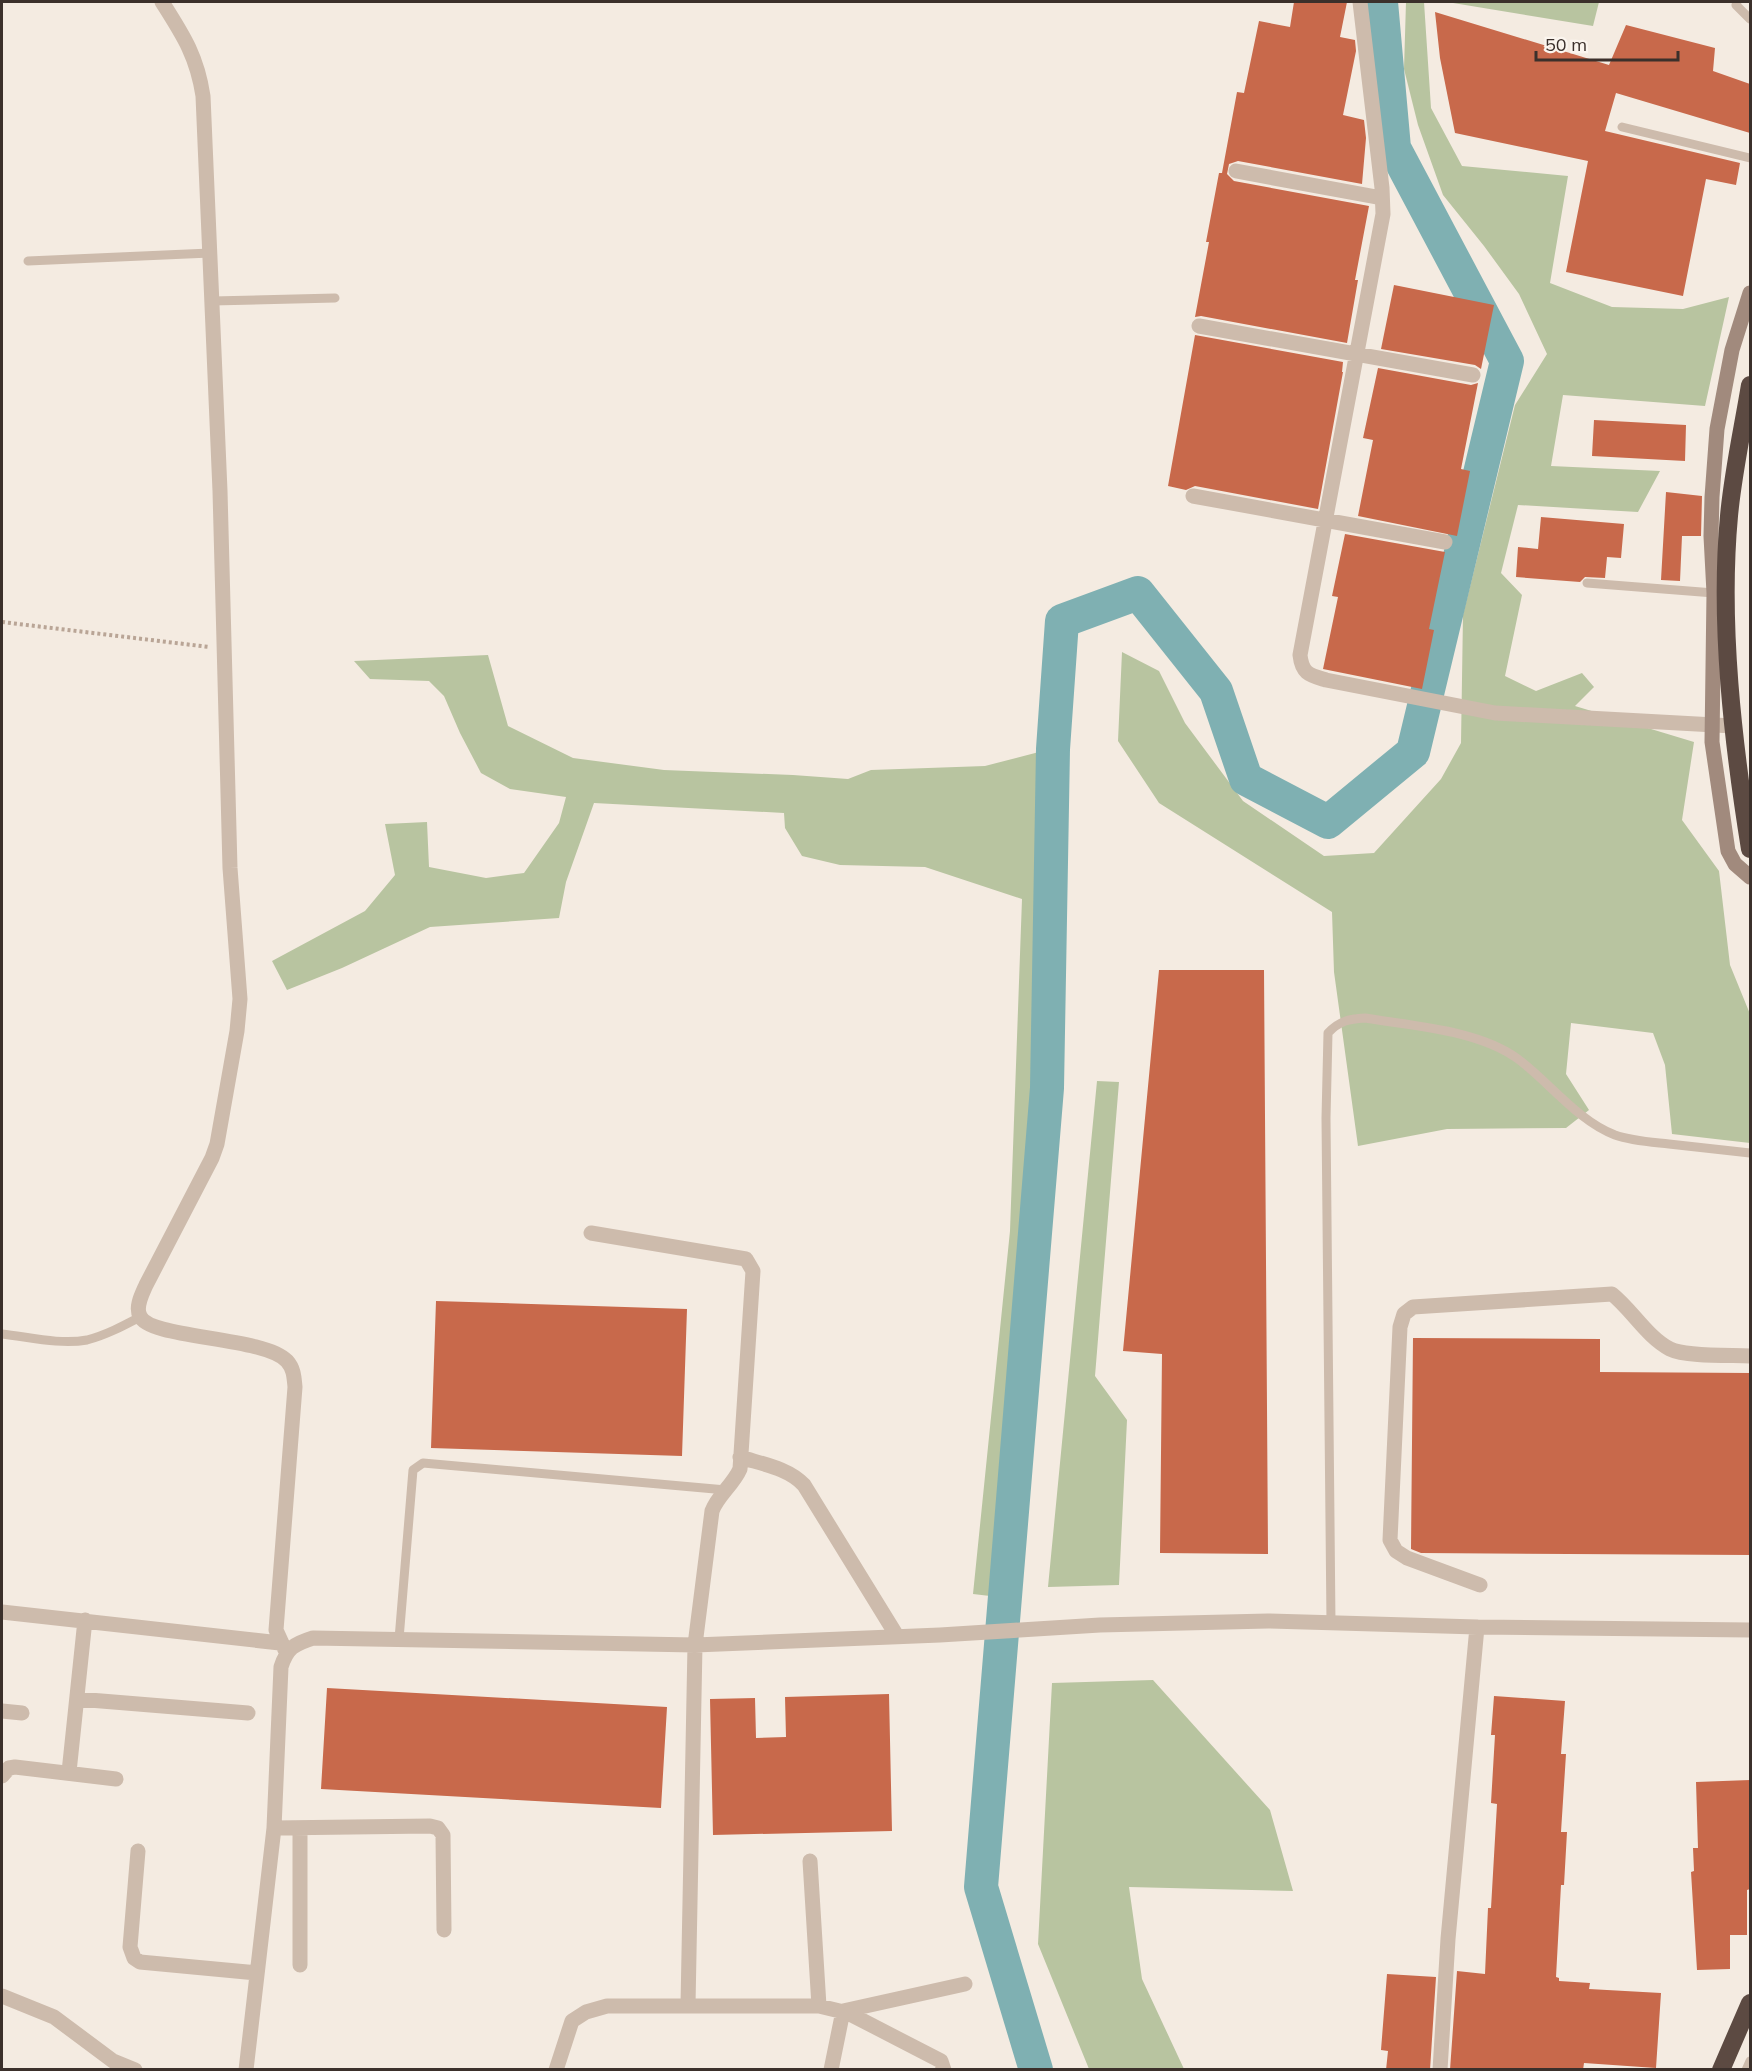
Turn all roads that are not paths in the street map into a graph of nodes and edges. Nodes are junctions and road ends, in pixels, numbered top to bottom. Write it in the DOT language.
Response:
graph roads {
  1 [pos="162,2"];
  2 [pos="1360,2"];
  3 [pos="1737,2"];
  4 [pos="1750,19"];
  5 [pos="1622,127"];
  6 [pos="1750,159"];
  7 [pos="1236,171"];
  8 [pos="1382,198"];
  9 [pos="210,253"];
  10 [pos="28,261"];
  11 [pos="1750,293"];
  12 [pos="334,298"];
  13 [pos="212,301"];
  14 [pos="1199,326"];
  15 [pos="1357,354"];
  16 [pos="1473,375"];
  17 [pos="1750,385"];
  18 [pos="1193,496"];
  19 [pos="1326,519"];
  20 [pos="1445,542"];
  21 [pos="1587,583"];
  22 [pos="1714,593"];
  23 [pos="1712,725"];
  24 [pos="1733,726"];
  25 [pos="1750,849"];
  26 [pos="1750,877"];
  27 [pos="1750,1153"];
  28 [pos="591,1233"];
  29 [pos="140,1317"];
  30 [pos="2,1335"];
  31 [pos="1750,1356"];
  32 [pos="740,1457"];
  33 [pos="726,1490"];
  34 [pos="1480,1586"];
  35 [pos="2,1612"];
  36 [pos="85,1620"];
  37 [pos="1331,1623"];
  38 [pos="1478,1627"];
  39 [pos="1750,1630"];
  40 [pos="897,1636"];
  41 [pos="399,1639"];
  42 [pos="695,1645"];
  43 [pos="283,1648"];
  44 [pos="77,1699"];
  45 [pos="2,1711"];
  46 [pos="22,1713"];
  47 [pos="248,1713"];
  48 [pos="69,1772"];
  49 [pos="2,1776"];
  50 [pos="116,1779"];
  51 [pos="274,1828"];
  52 [pos="300,1828"];
  53 [pos="138,1851"];
  54 [pos="810,1860"];
  55 [pos="444,1930"];
  56 [pos="300,1965"];
  57 [pos="257,1973"];
  58 [pos="965,1984"];
  59 [pos="2,1996"];
  60 [pos="1750,2003"];
  61 [pos="688,2005"];
  62 [pos="819,2006"];
  63 [pos="843,2011"];
  64 [pos="1750,2061"];
  65 [pos="135,2070"];
  66 [pos="246,2070"];
  67 [pos="556,2070"];
  68 [pos="831,2070"];
  69 [pos="944,2070"];
  70 [pos="1440,2070"];
  71 [pos="1721,2070"];
  72 [pos="1746,2070"];
  1 -- 9 [label="street"];
  2 -- 8 [label="street"];
  3 -- 4 [label="lane"];
  5 -- 6 [label="lane"];
  7 -- 8 [label="street"];
  8 -- 15 [label="street"];
  9 -- 10 [label="lane"];
  9 -- 13 [label="street"];
  11 -- 22 [label="street"];
  12 -- 13 [label="lane"];
  13 -- 29 [label="street"];
  14 -- 15 [label="street"];
  15 -- 16 [label="street"];
  15 -- 19 [label="street"];
  17 -- 24 [label="highway"];
  18 -- 19 [label="street"];
  19 -- 20 [label="street"];
  19 -- 23 [label="street"];
  21 -- 22 [label="lane"];
  22 -- 23 [label="street"];
  23 -- 24 [label="street"];
  23 -- 26 [label="street"];
  24 -- 25 [label="highway"];
  27 -- 37 [label="lane"];
  28 -- 32 [label="street"];
  29 -- 30 [label="lane"];
  29 -- 43 [label="street"];
  31 -- 34 [label="street"];
  32 -- 33 [label="street"];
  32 -- 40 [label="street"];
  33 -- 41 [label="lane"];
  33 -- 42 [label="street"];
  35 -- 36 [label="street"];
  36 -- 43 [label="street"];
  36 -- 44 [label="street"];
  37 -- 38 [label="street"];
  37 -- 40 [label="street"];
  38 -- 39 [label="street"];
  38 -- 70 [label="street"];
  40 -- 42 [label="street"];
  41 -- 42 [label="street"];
  41 -- 43 [label="street"];
  42 -- 61 [label="street"];
  43 -- 51 [label="street"];
  44 -- 47 [label="street"];
  44 -- 48 [label="street"];
  45 -- 46 [label="street"];
  48 -- 49 [label="street"];
  48 -- 50 [label="street"];
  51 -- 52 [label="street"];
  51 -- 57 [label="street"];
  52 -- 55 [label="street"];
  52 -- 56 [label="street"];
  53 -- 57 [label="street"];
  54 -- 62 [label="street"];
  57 -- 66 [label="street"];
  58 -- 63 [label="street"];
  59 -- 65 [label="street"];
  60 -- 71 [label="highway"];
  61 -- 62 [label="street"];
  61 -- 67 [label="street"];
  62 -- 63 [label="street"];
  63 -- 68 [label="street"];
  63 -- 69 [label="street"];
  64 -- 72 [label="lane"];
}
